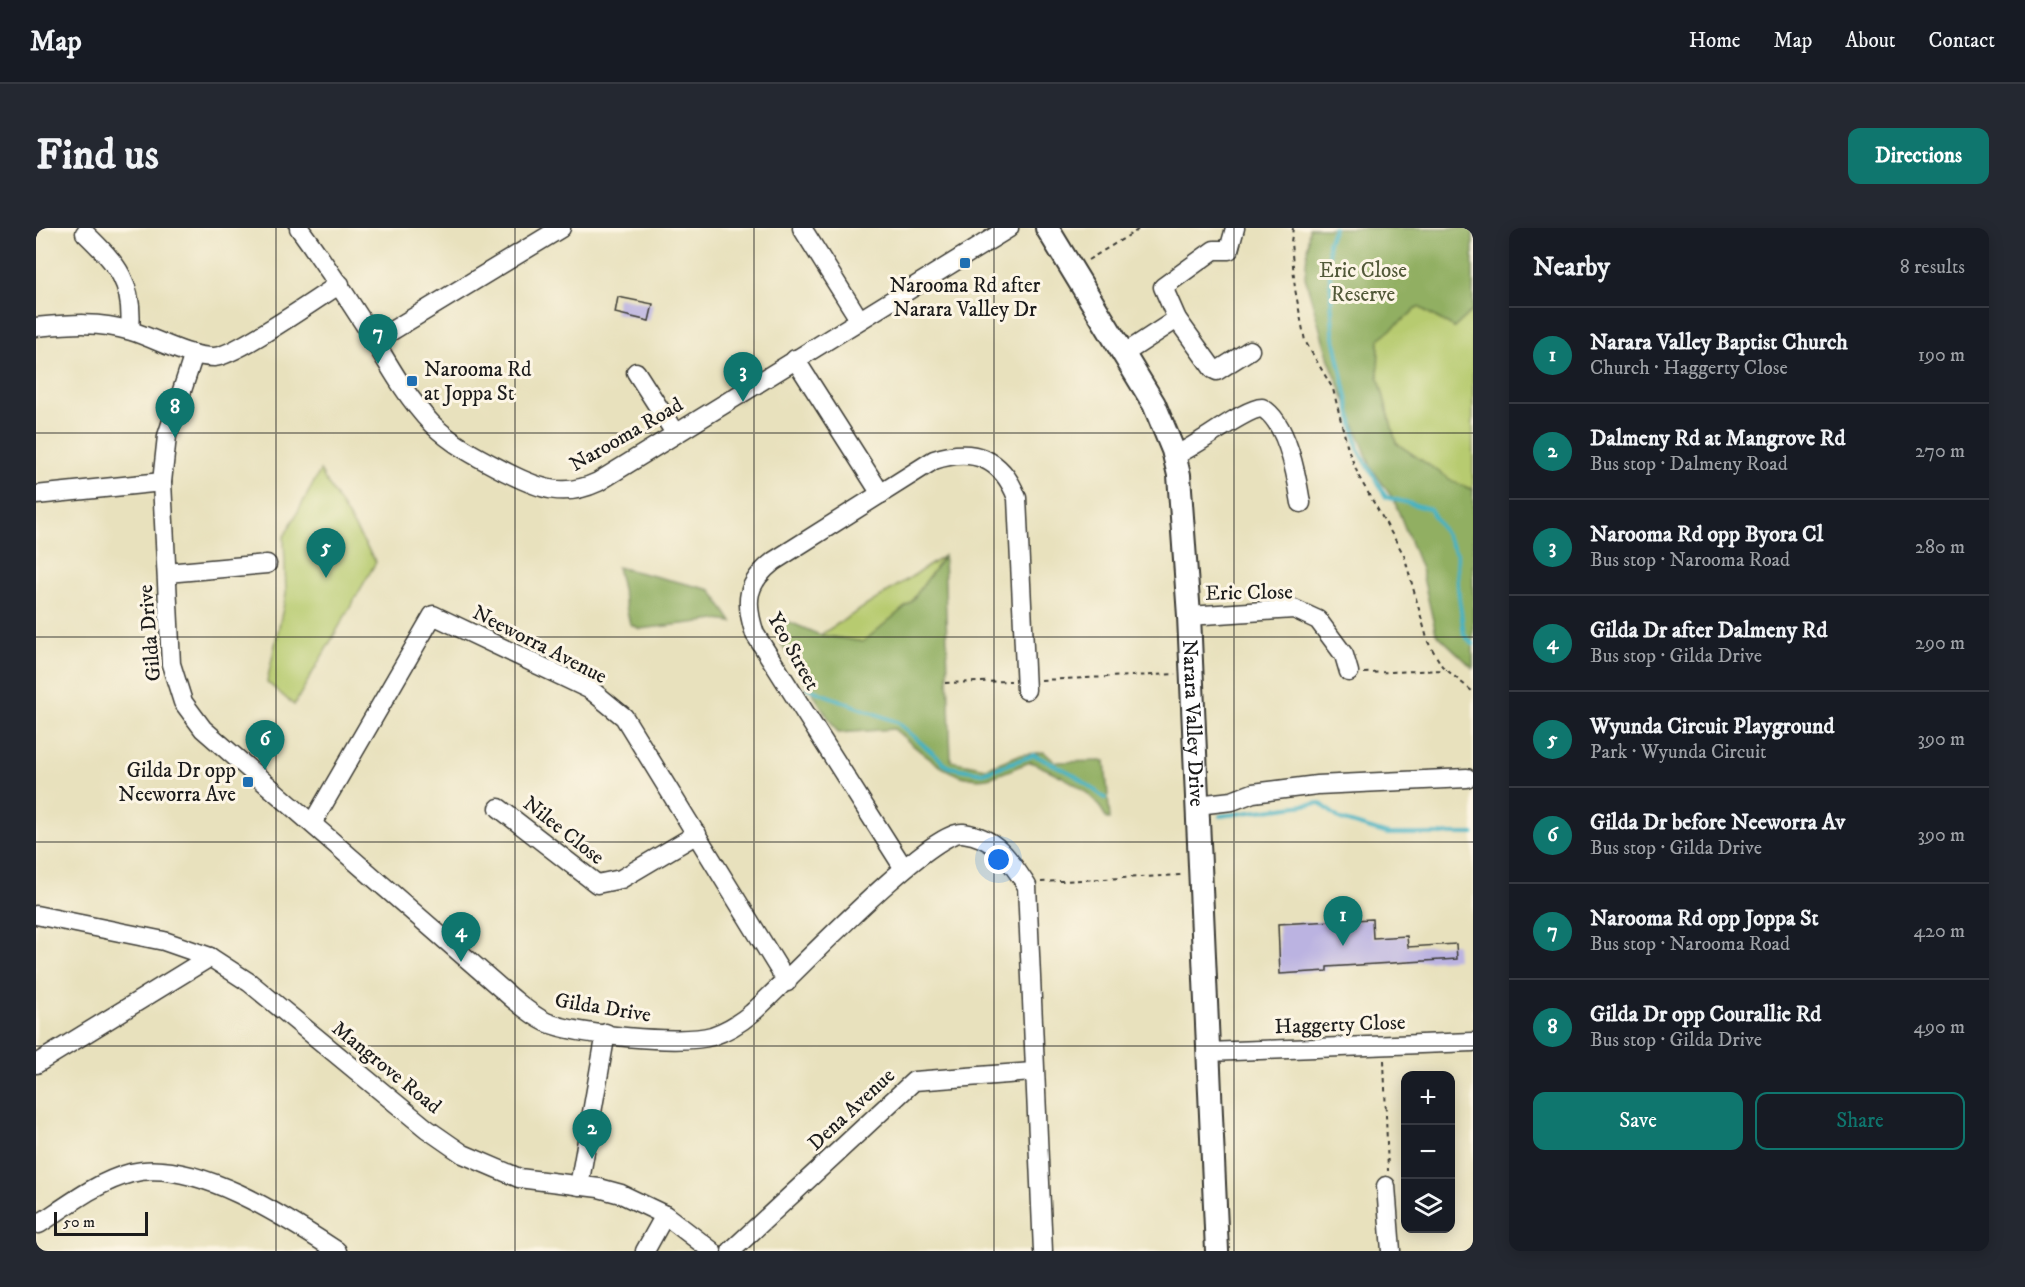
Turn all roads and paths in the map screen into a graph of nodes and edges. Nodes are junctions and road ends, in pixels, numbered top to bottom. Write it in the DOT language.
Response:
graph roads {
  1 [pos="299,228"];
  2 [pos="561,228"];
  3 [pos="802,228"];
  4 [pos="1009,228"];
  5 [pos="1047,228"];
  6 [pos="1141,228"];
  7 [pos="1235,228"];
  8 [pos="1293,228"];
  9 [pos="85,233"];
  10 [pos="1073,270"];
  11 [pos="340,284"];
  12 [pos="860,319"];
  13 [pos="1177,319"];
  14 [pos="36,327"];
  15 [pos="129,330"];
  16 [pos="375,341"];
  17 [pos="1250,350"];
  18 [pos="1125,353"];
  19 [pos="194,354"];
  20 [pos="795,359"];
  21 [pos="636,372"];
  22 [pos="675,433"];
  23 [pos="1174,456"];
  24 [pos="162,482"];
  25 [pos="881,494"];
  26 [pos="36,495"];
  27 [pos="1301,503"];
  28 [pos="267,564"];
  29 [pos="167,573"];
  30 [pos="1189,616"];
  31 [pos="1191,657"];
  32 [pos="1447,669"];
  33 [pos="1348,670"];
  34 [pos="945,683"];
  35 [pos="1026,685"];
  36 [pos="1473,692"];
  37 [pos="1467,778"];
  38 [pos="1197,805"];
  39 [pos="500,808"];
  40 [pos="313,822"];
  41 [pos="697,834"];
  42 [pos="903,867"];
  43 [pos="1200,874"];
  44 [pos="1025,883"];
  45 [pos="36,915"];
  46 [pos="210,957"];
  47 [pos="787,982"];
  48 [pos="606,1033"];
  49 [pos="1473,1042"];
  50 [pos="1383,1045"];
  51 [pos="1208,1052"];
  52 [pos="36,1064"];
  53 [pos="1033,1072"];
  54 [pos="579,1186"];
  55 [pos="1386,1186"];
  56 [pos="665,1215"];
  57 [pos="36,1221"];
  58 [pos="337,1251"];
  59 [pos="645,1251"];
  60 [pos="712,1251"];
  61 [pos="731,1251"];
  62 [pos="1042,1251"];
  63 [pos="1217,1251"];
  64 [pos="1391,1251"];
  1 -- 11 [label="street, Narooma Road"];
  2 -- 16 [label="street"];
  3 -- 12 [label="street"];
  4 -- 12 [label="street, Narooma Road"];
  5 -- 10 [label="main road, Narara Valley Drive"];
  6 -- 10 [label="path"];
  7 -- 13 [label="street"];
  8 -- 32 [label="path"];
  9 -- 15 [label="street"];
  10 -- 18 [label="main road, Narara Valley Drive"];
  11 -- 16 [label="street, Narooma Road"];
  11 -- 19 [label="street"];
  12 -- 20 [label="street, Narooma Road"];
  13 -- 17 [label="street"];
  13 -- 18 [label="street"];
  14 -- 15 [label="street"];
  15 -- 19 [label="street"];
  16 -- 22 [label="street, Narooma Road"];
  18 -- 23 [label="main road, Narara Valley Drive"];
  19 -- 24 [label="street, Gilda Drive"];
  20 -- 22 [label="street, Narooma Road"];
  20 -- 25 [label="street"];
  21 -- 22 [label="street"];
  23 -- 27 [label="street"];
  23 -- 30 [label="main road, Narara Valley Drive"];
  24 -- 26 [label="street"];
  24 -- 29 [label="street, Gilda Drive"];
  25 -- 35 [label="street, Yeo Street"];
  25 -- 42 [label="street, Yeo Street"];
  28 -- 29 [label="street"];
  29 -- 40 [label="street, Gilda Drive"];
  30 -- 31 [label="main road, Narara Valley Drive"];
  30 -- 33 [label="street, Eric Close"];
  31 -- 35 [label="path"];
  31 -- 38 [label="main road, Narara Valley Drive"];
  32 -- 33 [label="path"];
  32 -- 36 [label="path"];
  34 -- 35 [label="path"];
  37 -- 38 [label="street"];
  38 -- 43 [label="main road, Narara Valley Drive"];
  39 -- 41 [label="street, Nilee Close"];
  40 -- 41 [label="street, Neeworra Avenue"];
  40 -- 48 [label="street, Gilda Drive"];
  41 -- 47 [label="street, Neeworra Avenue"];
  42 -- 44 [label="street, Gilda Drive"];
  42 -- 47 [label="street, Gilda Drive"];
  43 -- 44 [label="path"];
  43 -- 51 [label="main road, Narara Valley Drive"];
  44 -- 53 [label="street, Gilda Drive"];
  45 -- 46 [label="street, Mangrove Road"];
  46 -- 52 [label="street"];
  46 -- 54 [label="street, Mangrove Road"];
  47 -- 48 [label="street, Gilda Drive"];
  48 -- 54 [label="street"];
  49 -- 50 [label="street, Haggerty Close"];
  50 -- 51 [label="street, Haggerty Close"];
  50 -- 55 [label="path"];
  51 -- 63 [label="main road, Narara Valley Drive"];
  53 -- 61 [label="street, Dena Avenue"];
  53 -- 62 [label="street, Gilda Drive"];
  54 -- 56 [label="street, Mangrove Road"];
  55 -- 64 [label="street"];
  56 -- 59 [label="street"];
  56 -- 60 [label="street, Mangrove Road"];
  57 -- 58 [label="street"];
}
